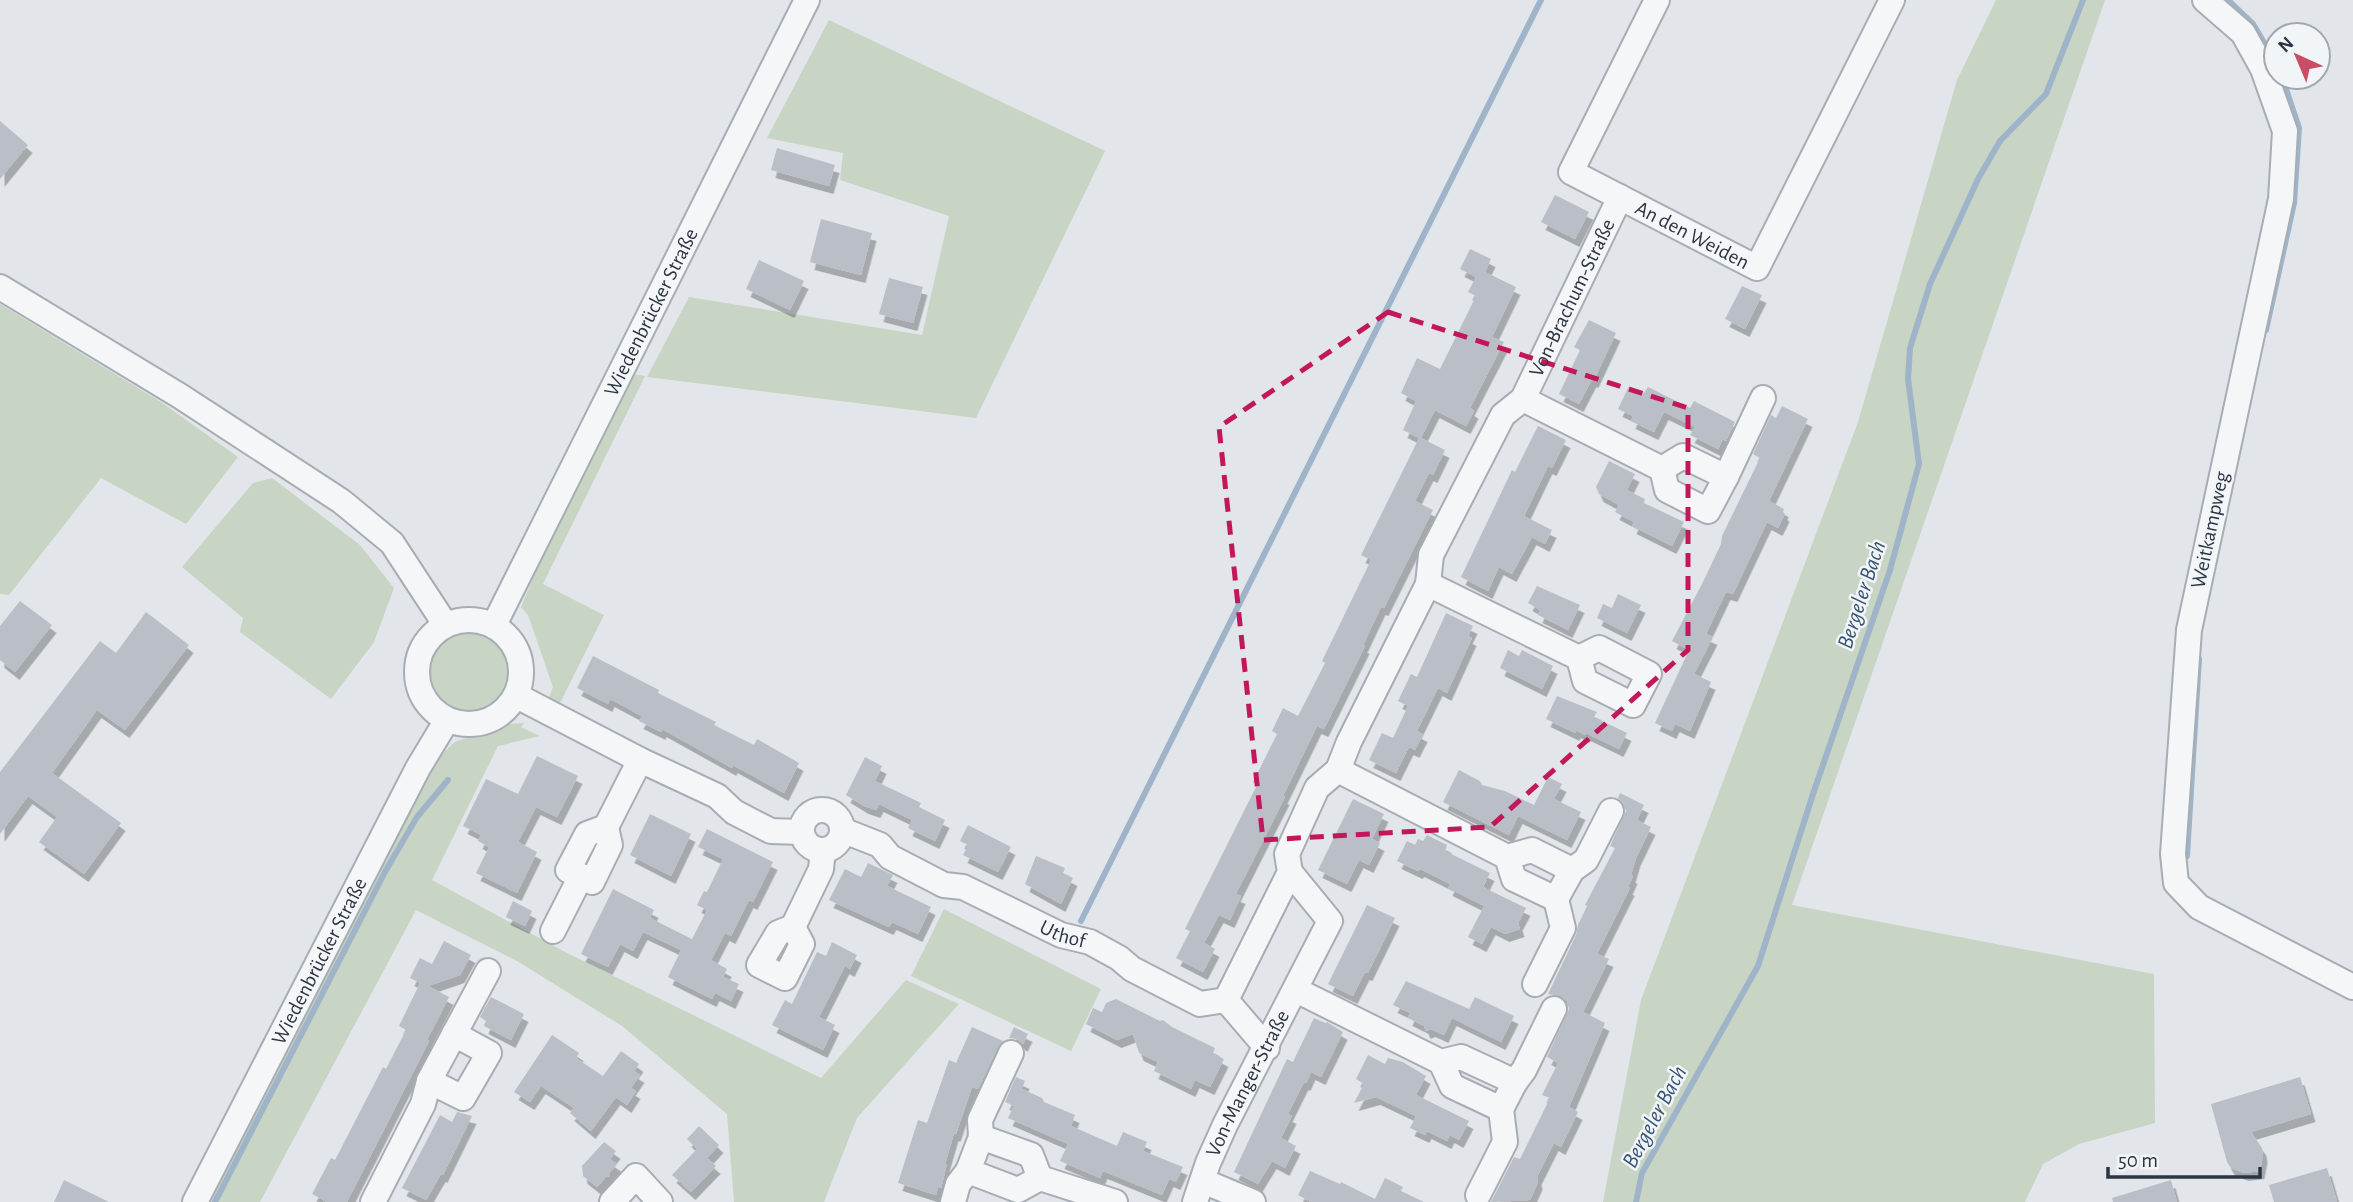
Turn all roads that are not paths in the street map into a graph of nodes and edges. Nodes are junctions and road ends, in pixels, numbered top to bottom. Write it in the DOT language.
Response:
graph roads {
  1 [pos="807,0"];
  2 [pos="1657,0"];
  3 [pos="1892,0"];
  4 [pos="2205,0"];
  5 [pos="1620,197"];
  6 [pos="0,287"];
  7 [pos="1763,398"];
  8 [pos="1522,399"];
  9 [pos="1662,469"];
  10 [pos="1726,477"];
  11 [pos="1428,584"];
  12 [pos="446,624"];
  13 [pos="494,625"];
  14 [pos="1579,658"];
  15 [pos="517,696"];
  16 [pos="447,720"];
  17 [pos="640,760"];
  18 [pos="1338,770"];
  19 [pos="1611,811"];
  20 [pos="842,830"];
  21 [pos="802,832"];
  22 [pos="823,850"];
  23 [pos="1507,857"];
  24 [pos="1572,870"];
  25 [pos="1290,872"];
  26 [pos="1556,900"];
  27 [pos="793,927"];
  28 [pos="553,931"];
  29 [pos="488,971"];
  30 [pos="1535,984"];
  31 [pos="2353,987"];
  32 [pos="1296,990"];
  33 [pos="1226,1000"];
  34 [pos="1554,1009"];
  35 [pos="454,1034"];
  36 [pos="1267,1048"];
  37 [pos="1011,1054"];
  38 [pos="1441,1062"];
  39 [pos="429,1081"];
  40 [pos="1515,1082"];
  41 [pos="1501,1109"];
  42 [pos="981,1137"];
  43 [pos="968,1171"];
  44 [pos="1040,1178"];
  45 [pos="1199,1191"];
  46 [pos="1478,1195"];
  47 [pos="195,1202"];
  48 [pos="373,1202"];
  49 [pos="612,1202"];
  50 [pos="660,1202"];
  51 [pos="953,1202"];
  52 [pos="1115,1202"];
  53 [pos="1253,1202"];
  1 -- 13 [label="street, Wiedenbrücker Straße"];
  2 -- 5 [label="street, An den Weiden"];
  3 -- 5 [label="street, An den Weiden"];
  4 -- 31 [label="street, Weitkampweg"];
  5 -- 8 [label="street, Von-Brachum-Straße"];
  6 -- 12 [label="street"];
  7 -- 10 [label="street"];
  8 -- 9 [label="street, Von-Brachum-Straße"];
  8 -- 11 [label="street, Von-Brachum-Straße"];
  9 -- 10 [label="street"];
  9 -- 10 [label="street"];
  11 -- 14 [label="street"];
  11 -- 18 [label="street, Von-Brachum-Straße"];
  12 -- 13 [label="street"];
  12 -- 16 [label="street"];
  13 -- 15 [label="street"];
  15 -- 16 [label="street"];
  15 -- 17 [label="street"];
  16 -- 47 [label="street, Wiedenbrücker Straße"];
  17 -- 21 [label="street"];
  17 -- 28 [label="street"];
  18 -- 23 [label="street"];
  18 -- 25 [label="street, Von-Brachum-Straße"];
  19 -- 24 [label="street"];
  20 -- 21 [label="street"];
  20 -- 22 [label="street"];
  20 -- 33 [label="street, Uthof"];
  21 -- 22 [label="street"];
  22 -- 27 [label="street"];
  23 -- 24 [label="street"];
  23 -- 26 [label="street"];
  24 -- 26 [label="street"];
  25 -- 32 [label="street, Von-Manger-Straße"];
  25 -- 33 [label="street, Von-Brachum-Straße"];
  26 -- 30 [label="street"];
  29 -- 35 [label="street"];
  32 -- 36 [label="street, Von-Manger-Straße"];
  32 -- 38 [label="street, Von-Manger-Straße"];
  33 -- 36 [label="street"];
  34 -- 40 [label="street"];
  35 -- 39 [label="street"];
  35 -- 39 [label="street"];
  36 -- 45 [label="street, Von-Manger-Straße"];
  37 -- 42 [label="street"];
  38 -- 40 [label="street, Von-Manger-Straße"];
  38 -- 41 [label="street, Von-Manger-Straße"];
  39 -- 48 [label="street"];
  40 -- 41 [label="street"];
  41 -- 46 [label="street"];
  42 -- 43 [label="street"];
  42 -- 44 [label="street"];
  43 -- 44 [label="street"];
  43 -- 51 [label="street"];
  44 -- 52 [label="street"];
  45 -- 53 [label="street, Von-Manger-Straße"];
  49 -- 50 [label="street"];
}
